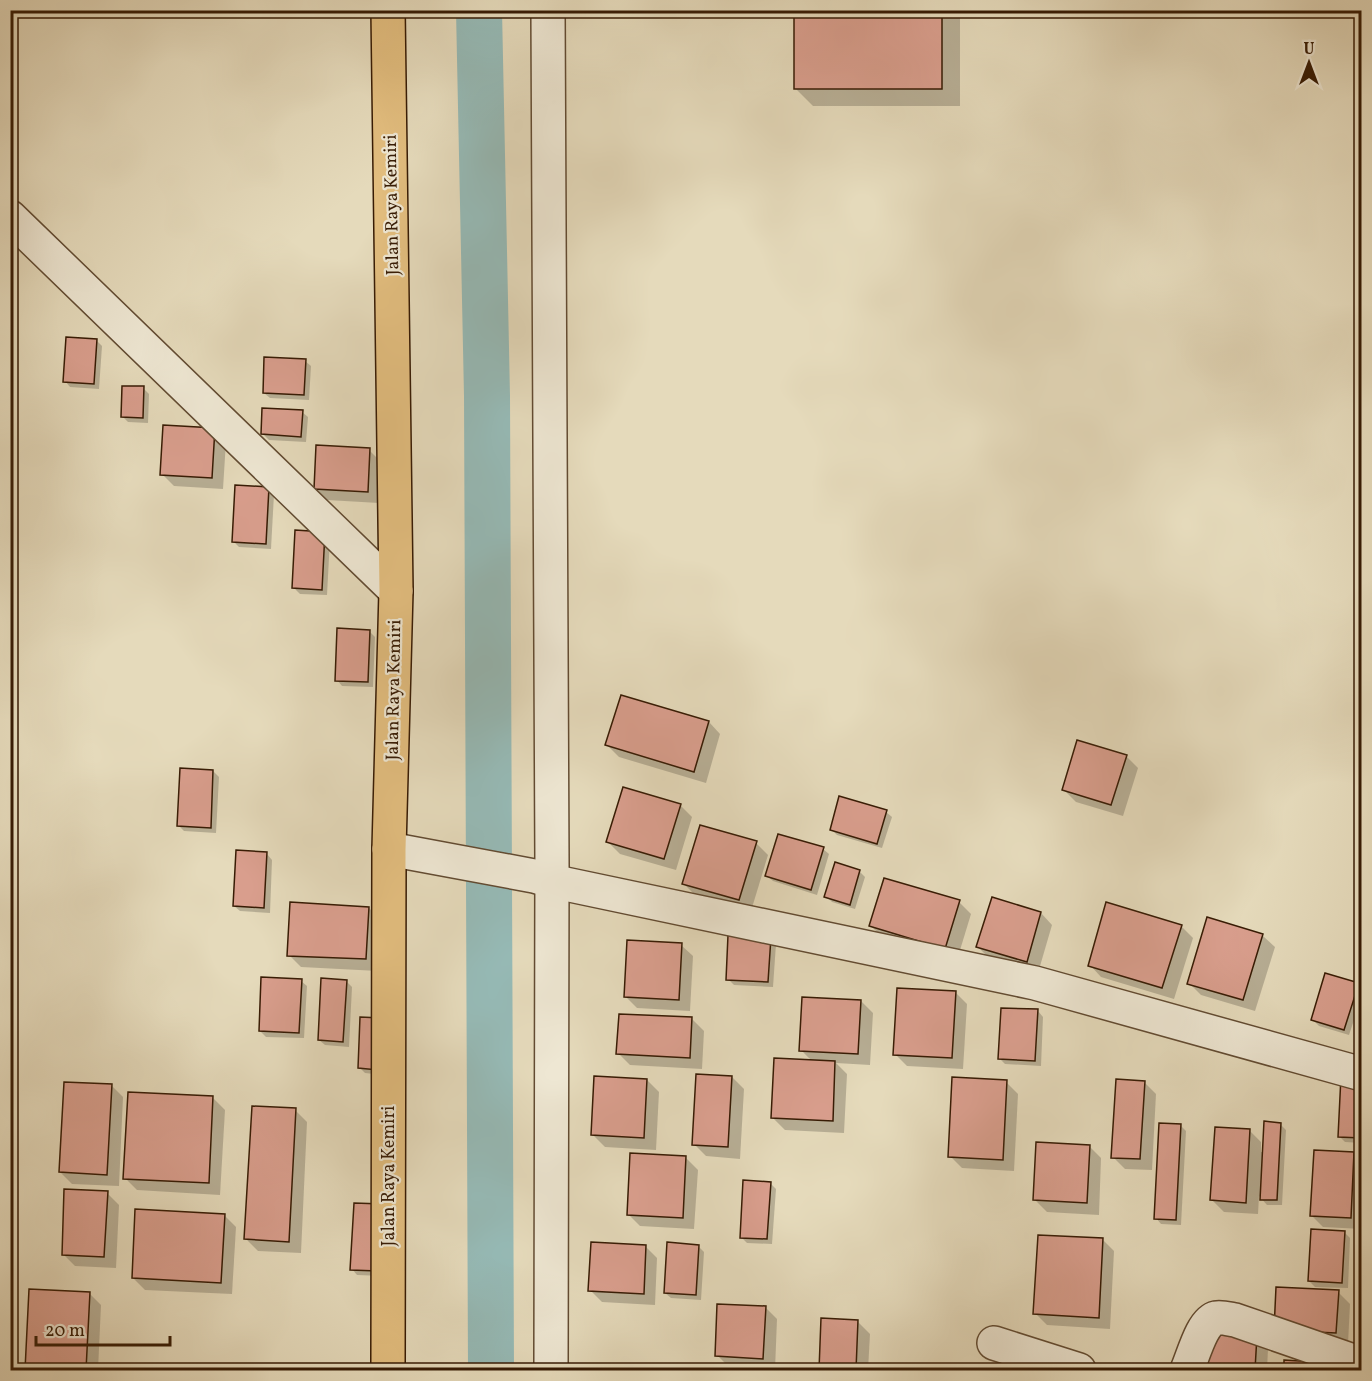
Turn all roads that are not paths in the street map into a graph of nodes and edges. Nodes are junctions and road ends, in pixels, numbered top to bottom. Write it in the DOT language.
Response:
graph roads {
  1 [pos="388,10"];
  2 [pos="548,10"];
  3 [pos="10,217"];
  4 [pos="396,591"];
  5 [pos="403,852"];
  6 [pos="543,879"];
  7 [pos="1362,1074"];
  8 [pos="994,1343"];
  9 [pos="1362,1364"];
  10 [pos="388,1371"];
  11 [pos="551,1371"];
  12 [pos="1079,1371"];
  13 [pos="1187,1371"];
  1 -- 4 [label="main road, Jalan Raya Kemiri"];
  2 -- 6 [label="street"];
  3 -- 4 [label="street"];
  4 -- 5 [label="main road, Jalan Raya Kemiri"];
  5 -- 6 [label="street"];
  5 -- 10 [label="main road, Jalan Raya Kemiri"];
  6 -- 7 [label="street"];
  6 -- 11 [label="street"];
  8 -- 12 [label="street"];
  9 -- 13 [label="street"];
}
